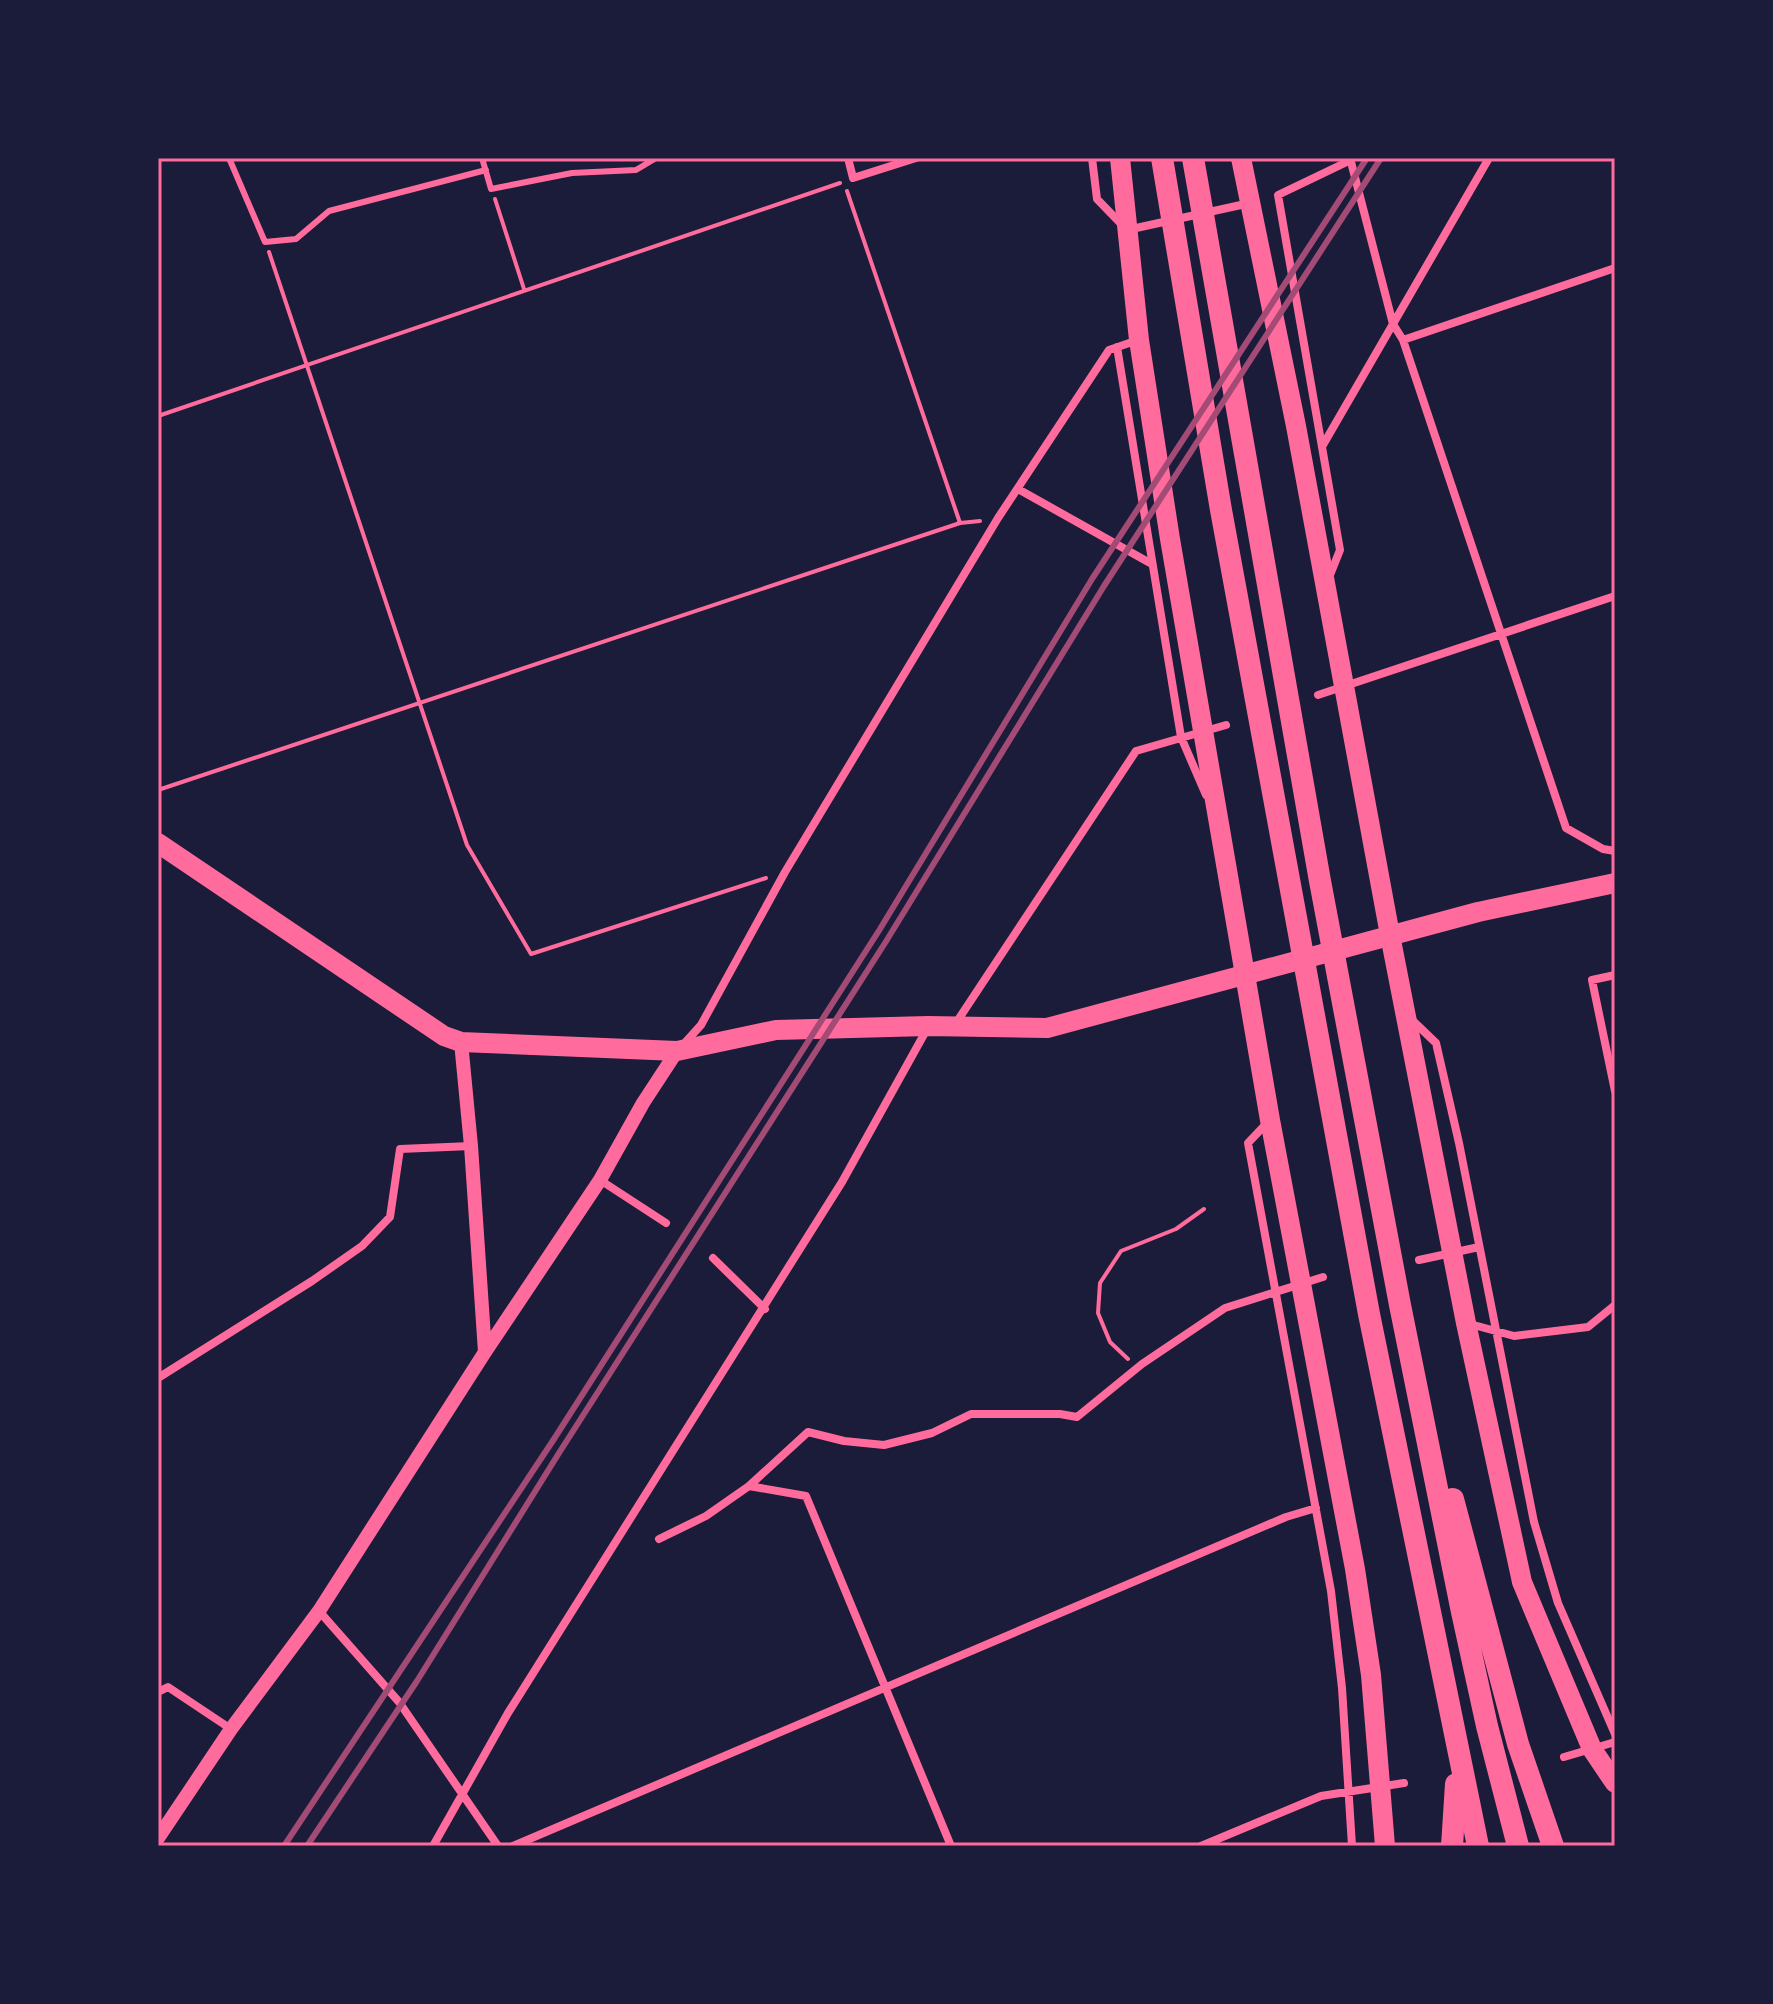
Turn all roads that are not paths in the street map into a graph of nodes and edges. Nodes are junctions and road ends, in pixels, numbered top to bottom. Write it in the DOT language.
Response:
graph roads {
  1 [pos="229,158"];
  2 [pos="482,158"];
  3 [pos="656,158"];
  4 [pos="848,158"];
  5 [pos="916,158"];
  6 [pos="1092,158"];
  7 [pos="1120,158"];
  8 [pos="1162,158"];
  9 [pos="1193,158"];
  10 [pos="1241,158"];
  11 [pos="1489,158"];
  12 [pos="1351,159"];
  13 [pos="486,170"];
  14 [pos="1251,202"];
  15 [pos="1127,230"];
  16 [pos="1615,268"];
  17 [pos="1393,324"];
  18 [pos="1139,340"];
  19 [pos="1403,340"];
  20 [pos="1117,347"];
  21 [pos="1323,445"];
  22 [pos="1018,489"];
  23 [pos="1150,563"];
  24 [pos="1325,587"];
  25 [pos="1615,596"];
  26 [pos="1503,633"];
  27 [pos="1343,688"];
  28 [pos="1318,695"];
  29 [pos="1226,725"];
  30 [pos="1204,732"];
  31 [pos="1181,737"];
  32 [pos="1220,825"];
  33 [pos="158,843"];
  34 [pos="1615,851"];
  35 [pos="1615,883"];
  36 [pos="1390,935"];
  37 [pos="1615,975"];
  38 [pos="1246,977"];
  39 [pos="1406,1014"];
  40 [pos="928,1026"];
  41 [pos="954,1027"];
  42 [pos="461,1042"];
  43 [pos="677,1051"];
  44 [pos="1615,1091"];
  45 [pos="1270,1120"];
  46 [pos="471,1146"];
  47 [pos="600,1180"];
  48 [pos="666,1223"];
  49 [pos="1479,1247"];
  50 [pos="1453,1253"];
  51 [pos="713,1258"];
  52 [pos="1419,1260"];
  53 [pos="1323,1277"];
  54 [pos="1300,1284"];
  55 [pos="1274,1293"];
  56 [pos="1400,1305"];
  57 [pos="1615,1305"];
  58 [pos="765,1309"];
  59 [pos="1466,1323"];
  60 [pos="1494,1331"];
  61 [pos="485,1352"];
  62 [pos="158,1378"];
  63 [pos="749,1486"];
  64 [pos="1316,1508"];
  65 [pos="659,1539"];
  66 [pos="319,1611"];
  67 [pos="885,1688"];
  68 [pos="158,1692"];
  69 [pos="231,1729"];
  70 [pos="1615,1734"];
  71 [pos="1454,1735"];
  72 [pos="1615,1742"];
  73 [pos="1592,1749"];
  74 [pos="1564,1757"];
  75 [pos="1404,1783"];
  76 [pos="1615,1783"];
  77 [pos="1382,1786"];
  78 [pos="1350,1790"];
  79 [pos="463,1792"];
  80 [pos="158,1838"];
  81 [pos="433,1846"];
  82 [pos="498,1846"];
  83 [pos="513,1846"];
  84 [pos="951,1846"];
  85 [pos="1201,1846"];
  86 [pos="1352,1846"];
  87 [pos="1385,1846"];
  88 [pos="1452,1846"];
  89 [pos="1478,1846"];
  90 [pos="1518,1846"];
  91 [pos="1553,1846"];
  1 -- 13 [label="lane"];
  2 -- 13 [label="lane"];
  3 -- 13 [label="lane"];
  4 -- 5 [label="street"];
  6 -- 15 [label="street"];
  7 -- 15 [label="main road"];
  8 -- 71 [label="highway"];
  9 -- 56 [label="highway"];
  10 -- 14 [label="main road"];
  11 -- 17 [label="street"];
  12 -- 17 [label="street"];
  12 -- 21 [label="street"];
  14 -- 15 [label="street"];
  14 -- 24 [label="main road"];
  15 -- 18 [label="main road"];
  16 -- 19 [label="street"];
  17 -- 19 [label="street"];
  17 -- 21 [label="street"];
  18 -- 20 [label="street"];
  18 -- 30 [label="main road"];
  19 -- 26 [label="street"];
  20 -- 22 [label="street"];
  20 -- 23 [label="street"];
  21 -- 24 [label="street"];
  22 -- 23 [label="street"];
  22 -- 43 [label="street"];
  23 -- 31 [label="street"];
  24 -- 27 [label="main road"];
  25 -- 26 [label="street"];
  26 -- 27 [label="street"];
  26 -- 34 [label="street"];
  27 -- 28 [label="street"];
  27 -- 36 [label="main road"];
  29 -- 30 [label="street"];
  30 -- 31 [label="street"];
  30 -- 32 [label="main road"];
  31 -- 32 [label="street"];
  31 -- 41 [label="street"];
  32 -- 38 [label="main road"];
  33 -- 42 [label="main road"];
  35 -- 36 [label="main road"];
  36 -- 38 [label="main road"];
  36 -- 39 [label="main road"];
  37 -- 44 [label="street"];
  38 -- 41 [label="main road"];
  38 -- 45 [label="main road"];
  39 -- 49 [label="street"];
  39 -- 50 [label="main road"];
  40 -- 41 [label="main road"];
  40 -- 43 [label="main road"];
  40 -- 58 [label="street"];
  42 -- 43 [label="main road"];
  42 -- 46 [label="street"];
  43 -- 47 [label="street"];
  45 -- 54 [label="main road"];
  45 -- 55 [label="street"];
  46 -- 61 [label="street"];
  46 -- 62 [label="street"];
  47 -- 48 [label="street"];
  47 -- 61 [label="street"];
  49 -- 50 [label="street"];
  49 -- 60 [label="street"];
  50 -- 52 [label="street"];
  50 -- 59 [label="main road"];
  51 -- 58 [label="street"];
  53 -- 54 [label="street"];
  54 -- 55 [label="street"];
  54 -- 77 [label="main road"];
  55 -- 63 [label="street"];
  55 -- 64 [label="street"];
  56 -- 90 [label="highway"];
  56 -- 91 [label="highway"];
  57 -- 60 [label="street"];
  58 -- 79 [label="street"];
  59 -- 60 [label="street"];
  59 -- 73 [label="main road"];
  60 -- 70 [label="street"];
  61 -- 66 [label="street"];
  63 -- 65 [label="street"];
  63 -- 67 [label="street"];
  64 -- 67 [label="street"];
  64 -- 78 [label="street"];
  66 -- 69 [label="street"];
  66 -- 79 [label="street"];
  67 -- 83 [label="street"];
  67 -- 84 [label="street"];
  68 -- 69 [label="street"];
  69 -- 80 [label="street"];
  71 -- 88 [label="highway"];
  71 -- 89 [label="highway"];
  72 -- 73 [label="street"];
  73 -- 74 [label="street"];
  73 -- 76 [label="main road"];
  75 -- 77 [label="street"];
  77 -- 78 [label="street"];
  77 -- 87 [label="main road"];
  78 -- 85 [label="street"];
  78 -- 86 [label="street"];
  79 -- 81 [label="street"];
  79 -- 82 [label="street"];
}
